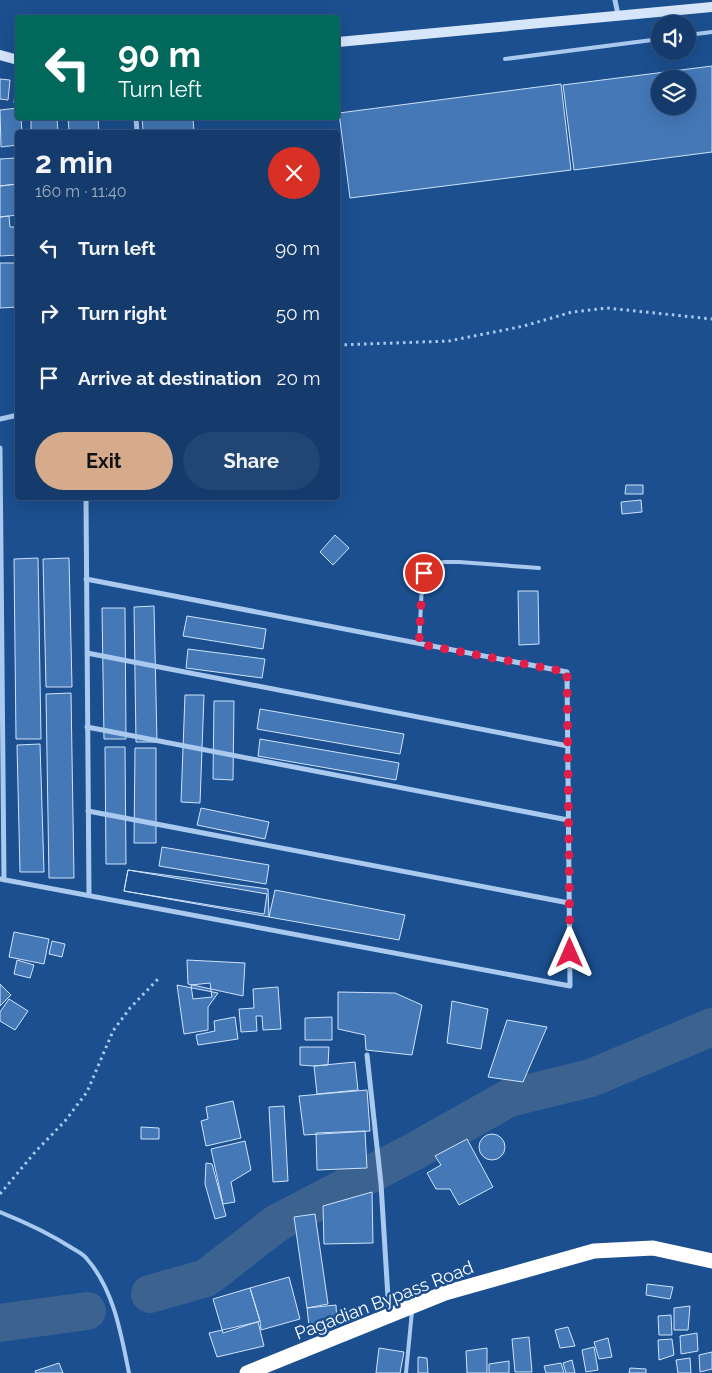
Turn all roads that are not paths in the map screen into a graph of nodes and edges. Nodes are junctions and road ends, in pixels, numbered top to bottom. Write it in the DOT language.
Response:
graph roads {
  1 [pos="615,0"];
  2 [pos="712,7"];
  3 [pos="618,15"];
  4 [pos="712,32"];
  5 [pos="696,34"];
  6 [pos="651,40"];
  7 [pos="340,42"];
  8 [pos="0,54"];
  9 [pos="15,59"];
  10 [pos="506,59"];
  11 [pos="15,416"];
  12 [pos="0,419"];
  13 [pos="0,448"];
  14 [pos="86,500"];
  15 [pos="539,568"];
  16 [pos="86,579"];
  17 [pos="419,644"];
  18 [pos="87,653"];
  19 [pos="87,727"];
  20 [pos="568,746"];
  21 [pos="88,810"];
  22 [pos="568,820"];
  23 [pos="2,879"];
  24 [pos="89,895"];
  25 [pos="569,903"];
  26 [pos="367,1055"];
  27 [pos="0,1212"];
  28 [pos="712,1261"];
  29 [pos="412,1307"];
  30 [pos="390,1316"];
  31 [pos="129,1373"];
  32 [pos="247,1373"];
  33 [pos="406,1373"];
  1 -- 3 [label="street"];
  2 -- 3 [label="street"];
  3 -- 7 [label="street"];
  4 -- 5 [label="lane"];
  6 -- 10 [label="lane"];
  8 -- 9 [label="street"];
  11 -- 12 [label="street"];
  13 -- 23 [label="street"];
  14 -- 16 [label="street"];
  15 -- 17 [label="lane"];
  16 -- 17 [label="street"];
  16 -- 18 [label="street"];
  17 -- 20 [label="street"];
  18 -- 19 [label="street"];
  18 -- 20 [label="street"];
  19 -- 21 [label="street"];
  19 -- 22 [label="street"];
  20 -- 22 [label="street"];
  21 -- 24 [label="street"];
  21 -- 25 [label="street"];
  22 -- 25 [label="street"];
  23 -- 24 [label="street"];
  24 -- 25 [label="street"];
  26 -- 30 [label="street"];
  27 -- 31 [label="lane"];
  28 -- 29 [label="highway, Pagadian Bypass Road"];
  29 -- 30 [label="highway, Pagadian Bypass Road"];
  29 -- 33 [label="lane"];
  30 -- 32 [label="highway, Pagadian Bypass Road"];
}
